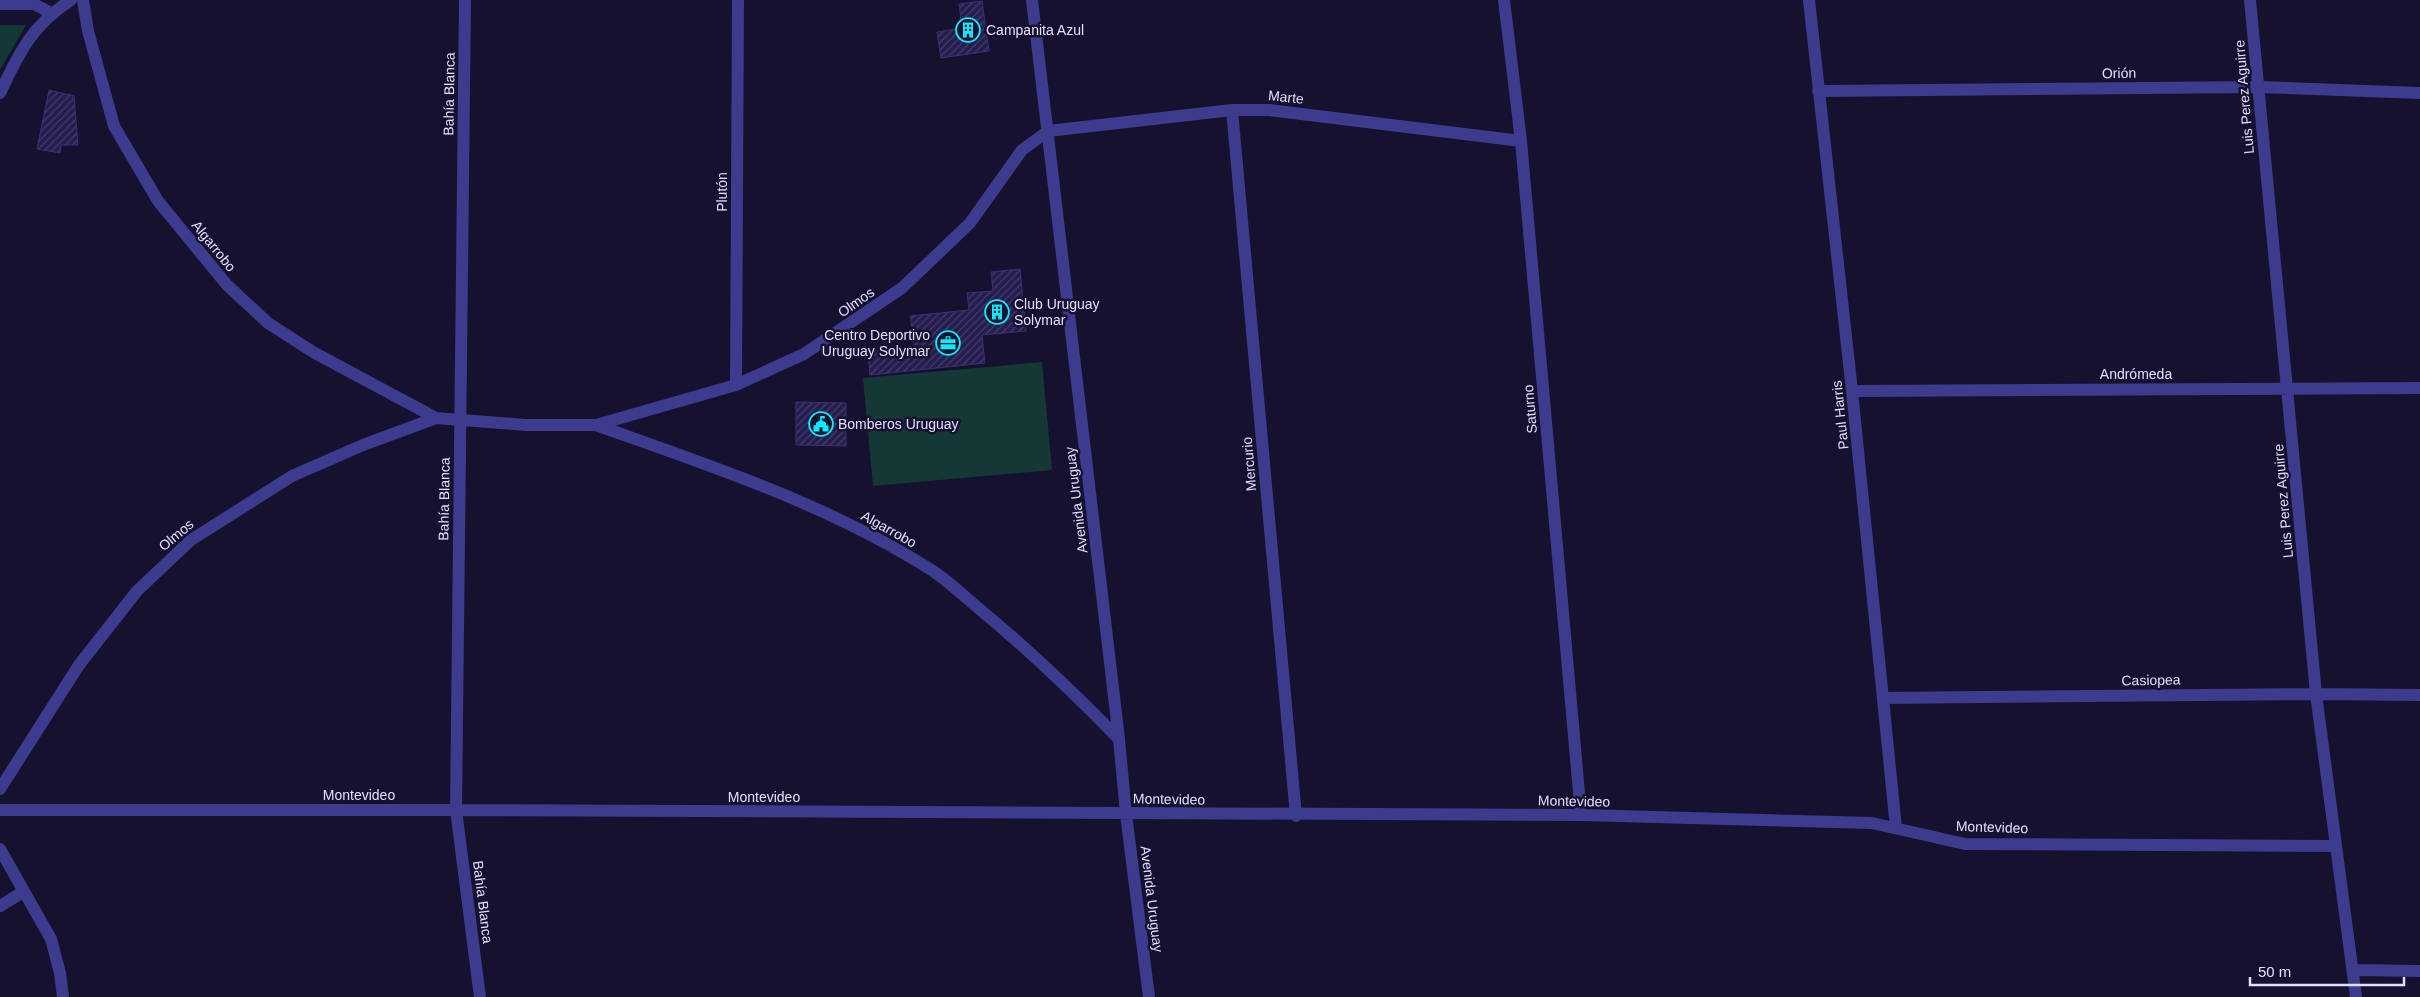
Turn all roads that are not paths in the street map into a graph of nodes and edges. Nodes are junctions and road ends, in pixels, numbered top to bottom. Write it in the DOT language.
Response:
graph roads {
  1 [pos="71,0"];
  2 [pos="83,0"];
  3 [pos="466,0"];
  4 [pos="738,0"];
  5 [pos="1032,0"];
  6 [pos="1504,0"];
  7 [pos="1809,0"];
  8 [pos="2250,0"];
  9 [pos="0,4"];
  10 [pos="51,13"];
  11 [pos="2258,87"];
  12 [pos="1818,91"];
  13 [pos="0,93"];
  14 [pos="2420,93"];
  15 [pos="1232,110"];
  16 [pos="1048,131"];
  17 [pos="1521,141"];
  18 [pos="736,385"];
  19 [pos="2287,388"];
  20 [pos="2420,388"];
  21 [pos="1852,391"];
  22 [pos="436,418"];
  23 [pos="460,421"];
  24 [pos="596,425"];
  25 [pos="2316,694"];
  26 [pos="2420,695"];
  27 [pos="1883,698"];
  28 [pos="1119,739"];
  29 [pos="0,788"];
  30 [pos="0,810"];
  31 [pos="456,810"];
  32 [pos="1126,814"];
  33 [pos="1581,815"];
  34 [pos="1296,816"];
  35 [pos="1896,828"];
  36 [pos="2335,846"];
  37 [pos="0,849"];
  38 [pos="23,892"];
  39 [pos="0,906"];
  40 [pos="2353,970"];
  41 [pos="2420,970"];
  42 [pos="63,997"];
  43 [pos="480,997"];
  44 [pos="1149,997"];
  45 [pos="2356,997"];
  1 -- 10 [label="street"];
  2 -- 22 [label="street, Algarrobo"];
  3 -- 23 [label="street, Bahía Blanca"];
  4 -- 18 [label="street, Plutón"];
  5 -- 16 [label="street, Avenida Uruguay"];
  6 -- 17 [label="street, Saturno"];
  7 -- 12 [label="street, Paul Harris"];
  8 -- 11 [label="street, Luis Perez Aguirre"];
  9 -- 10 [label="street"];
  10 -- 13 [label="street"];
  11 -- 12 [label="street, Orión"];
  11 -- 14 [label="street, Orión"];
  11 -- 19 [label="street, Luis Perez Aguirre"];
  12 -- 21 [label="street, Paul Harris"];
  15 -- 16 [label="street, Marte"];
  15 -- 17 [label="street, Marte"];
  15 -- 34 [label="street, Mercurio"];
  16 -- 18 [label="street, Olmos"];
  16 -- 28 [label="street, Avenida Uruguay"];
  17 -- 33 [label="street, Saturno"];
  18 -- 24 [label="street, Olmos"];
  19 -- 20 [label="street, Andrómeda"];
  19 -- 21 [label="street, Andrómeda"];
  19 -- 25 [label="street, Luis Perez Aguirre"];
  21 -- 27 [label="street, Paul Harris"];
  22 -- 23 [label="street, Olmos"];
  22 -- 29 [label="street, Olmos"];
  23 -- 24 [label="street, Olmos"];
  23 -- 31 [label="street, Bahía Blanca"];
  24 -- 28 [label="street, Algarrobo"];
  25 -- 26 [label="street, Casiopea"];
  25 -- 27 [label="street, Casiopea"];
  25 -- 36 [label="street, Luis Perez Aguirre"];
  27 -- 35 [label="street, Paul Harris"];
  28 -- 32 [label="street, Avenida Uruguay"];
  30 -- 31 [label="street, Montevideo"];
  31 -- 32 [label="street, Montevideo"];
  31 -- 43 [label="street, Bahía Blanca"];
  32 -- 34 [label="street, Montevideo"];
  32 -- 44 [label="street, Avenida Uruguay"];
  33 -- 34 [label="street, Montevideo"];
  33 -- 35 [label="street, Montevideo"];
  35 -- 36 [label="street, Montevideo"];
  36 -- 40 [label="street, Luis Perez Aguirre"];
  37 -- 38 [label="street"];
  38 -- 39 [label="street"];
  38 -- 42 [label="street"];
  40 -- 41 [label="street"];
  40 -- 45 [label="street, Luis Perez Aguirre"];
}
